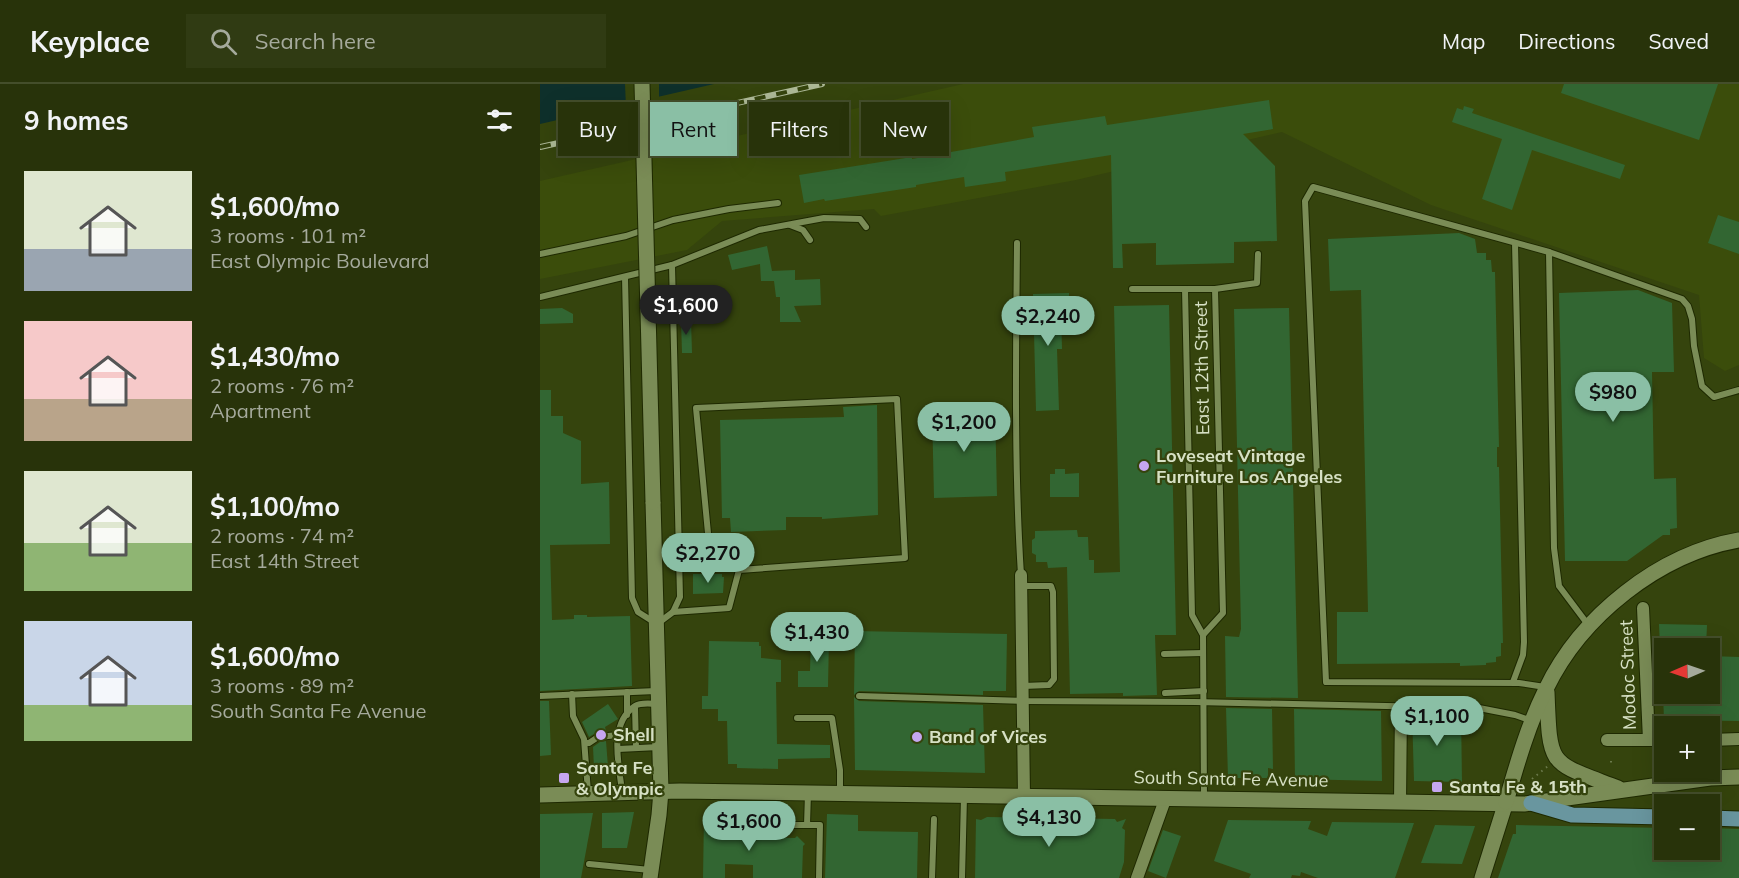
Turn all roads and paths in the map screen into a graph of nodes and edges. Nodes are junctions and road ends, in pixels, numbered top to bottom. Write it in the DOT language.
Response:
graph roads {
  1 [pos="642,84"];
  2 [pos="778,203"];
  3 [pos="789,225"];
  4 [pos="866,227"];
  5 [pos="810,240"];
  6 [pos="1017,243"];
  7 [pos="1515,243"];
  8 [pos="1549,252"];
  9 [pos="540,254"];
  10 [pos="1257,254"];
  11 [pos="672,265"];
  12 [pos="625,277"];
  13 [pos="1132,289"];
  14 [pos="1185,289"];
  15 [pos="1215,289"];
  16 [pos="540,297"];
  17 [pos="1739,390"];
  18 [pos="1739,540"];
  19 [pos="739,570"];
  20 [pos="1021,581"];
  21 [pos="1643,608"];
  22 [pos="673,612"];
  23 [pos="657,624"];
  24 [pos="1590,627"];
  25 [pos="1203,635"];
  26 [pos="1203,653"];
  27 [pos="1164,654"];
  28 [pos="1513,682"];
  29 [pos="1023,686"];
  30 [pos="1546,687"];
  31 [pos="627,692"];
  32 [pos="1204,692"];
  33 [pos="1165,693"];
  34 [pos="572,694"];
  35 [pos="540,696"];
  36 [pos="859,696"];
  37 [pos="658,697"];
  38 [pos="1023,701"];
  39 [pos="1204,702"];
  40 [pos="635,706"];
  41 [pos="1401,707"];
  42 [pos="627,715"];
  43 [pos="797,718"];
  44 [pos="1533,721"];
  45 [pos="618,735"];
  46 [pos="1739,739"];
  47 [pos="1607,740"];
  48 [pos="1649,740"];
  49 [pos="1654,740"];
  50 [pos="1720,740"];
  51 [pos="585,743"];
  52 [pos="660,747"];
  53 [pos="636,748"];
  54 [pos="618,749"];
  55 [pos="1548,766"];
  56 [pos="1739,777"];
  57 [pos="1532,779"];
  58 [pos="1621,789"];
  59 [pos="661,791"];
  60 [pos="622,792"];
  61 [pos="588,793"];
  62 [pos="808,793"];
  63 [pos="840,794"];
  64 [pos="540,795"];
  65 [pos="964,796"];
  66 [pos="1024,796"];
  67 [pos="1166,797"];
  68 [pos="1204,798"];
  69 [pos="1506,802"];
  70 [pos="1400,803"];
  71 [pos="1531,803"];
  72 [pos="1654,817"];
  73 [pos="1720,818"];
  74 [pos="934,819"];
  75 [pos="1739,819"];
  76 [pos="764,825"];
  77 [pos="807,825"];
  78 [pos="589,864"];
  79 [pos="650,874"];
  80 [pos="819,878"];
  81 [pos="932,878"];
  82 [pos="962,878"];
  83 [pos="1137,878"];
  84 [pos="1482,878"];
  1 -- 23 [label="main road, bridge"];
  2 -- 9 [label="lane"];
  3 -- 4 [label="lane"];
  3 -- 5 [label="lane"];
  3 -- 11 [label="lane"];
  6 -- 20 [label="lane"];
  7 -- 8 [label="lane"];
  7 -- 28 [label="lane"];
  7 -- 28 [label="lane"];
  8 -- 17 [label="lane"];
  8 -- 24 [label="lane"];
  10 -- 15 [label="lane"];
  11 -- 12 [label="lane"];
  11 -- 22 [label="lane"];
  12 -- 16 [label="lane"];
  12 -- 23 [label="lane"];
  13 -- 14 [label="lane"];
  14 -- 15 [label="lane"];
  14 -- 25 [label="lane"];
  15 -- 25 [label="lane, East 12th Street"];
  18 -- 24 [label="main road"];
  19 -- 19 [label="lane"];
  19 -- 22 [label="lane"];
  20 -- 29 [label="street"];
  20 -- 29 [label="lane"];
  21 -- 48 [label="street, Modoc Street"];
  22 -- 23 [label="lane"];
  23 -- 37 [label="main road"];
  24 -- 30 [label="main road"];
  25 -- 26 [label="lane"];
  26 -- 27 [label="lane"];
  26 -- 32 [label="lane"];
  28 -- 30 [label="lane"];
  29 -- 38 [label="street"];
  30 -- 44 [label="main road"];
  30 -- 58 [label="main road"];
  31 -- 34 [label="lane"];
  31 -- 37 [label="lane"];
  31 -- 42 [label="lane"];
  32 -- 33 [label="lane"];
  32 -- 39 [label="lane"];
  34 -- 35 [label="lane"];
  34 -- 51 [label="lane"];
  36 -- 38 [label="lane"];
  37 -- 40 [label="lane"];
  37 -- 52 [label="main road"];
  38 -- 39 [label="lane"];
  38 -- 66 [label="street"];
  39 -- 41 [label="lane"];
  39 -- 68 [label="lane"];
  40 -- 42 [label="lane"];
  40 -- 53 [label="lane"];
  41 -- 44 [label="lane"];
  41 -- 70 [label="street"];
  42 -- 45 [label="lane"];
  43 -- 63 [label="lane"];
  44 -- 69 [label="main road"];
  45 -- 51 [label="lane"];
  45 -- 54 [label="lane"];
  46 -- 50 [label="street"];
  47 -- 48 [label="street"];
  48 -- 49 [label="street"];
  51 -- 61 [label="lane"];
  52 -- 53 [label="lane"];
  52 -- 59 [label="main road"];
  53 -- 54 [label="lane"];
  54 -- 60 [label="lane"];
  55 -- 57 [label="path"];
  56 -- 58 [label="main road, South Santa Fe Avenue"];
  58 -- 71 [label="main road, South Santa Fe Avenue"];
  59 -- 60 [label="main road, South Santa Fe Avenue"];
  59 -- 62 [label="main road, South Santa Fe Avenue"];
  59 -- 79 [label="main road"];
  60 -- 61 [label="main road, South Santa Fe Avenue"];
  61 -- 64 [label="main road, South Santa Fe Avenue"];
  62 -- 63 [label="main road, South Santa Fe Avenue"];
  62 -- 77 [label="lane"];
  63 -- 65 [label="main road, South Santa Fe Avenue"];
  65 -- 66 [label="main road, South Santa Fe Avenue"];
  65 -- 82 [label="lane"];
  66 -- 67 [label="main road, South Santa Fe Avenue"];
  67 -- 68 [label="main road, South Santa Fe Avenue"];
  67 -- 83 [label="street"];
  68 -- 70 [label="main road, South Santa Fe Avenue"];
  69 -- 70 [label="main road, South Santa Fe Avenue"];
  69 -- 71 [label="main road, South Santa Fe Avenue"];
  69 -- 84 [label="main road"];
  71 -- 72 [label="main road"];
  73 -- 75 [label="main road"];
  74 -- 81 [label="lane"];
  76 -- 77 [label="lane"];
  77 -- 80 [label="lane"];
  78 -- 79 [label="lane"];
}
